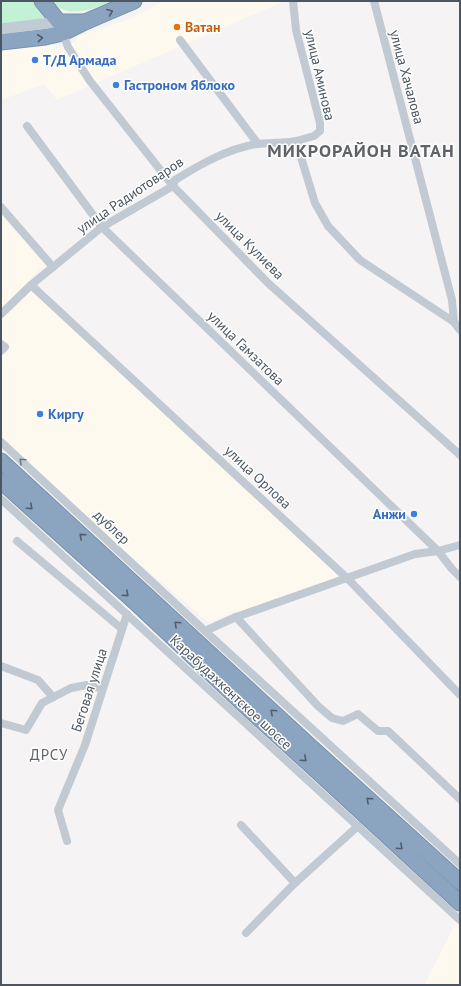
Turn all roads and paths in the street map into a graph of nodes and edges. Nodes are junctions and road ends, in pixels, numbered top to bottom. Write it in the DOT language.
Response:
graph roads {
  1 [pos="42,1"];
  2 [pos="134,1"];
  3 [pos="292,1"];
  4 [pos="374,1"];
  5 [pos="61,28"];
  6 [pos="1,29"];
  7 [pos="180,40"];
  8 [pos="1,42"];
  9 [pos="27,126"];
  10 [pos="296,141"];
  11 [pos="258,144"];
  12 [pos="173,186"];
  13 [pos="1,207"];
  14 [pos="102,227"];
  15 [pos="53,267"];
  16 [pos="31,285"];
  17 [pos="1,314"];
  18 [pos="454,322"];
  19 [pos="460,330"];
  20 [pos="1,344"];
  21 [pos="1,351"];
  22 [pos="1,442"];
  23 [pos="460,455"];
  24 [pos="1,461"];
  25 [pos="1,481"];
  26 [pos="1,500"];
  27 [pos="17,541"];
  28 [pos="460,545"];
  29 [pos="438,551"];
  30 [pos="460,577"];
  31 [pos="348,579"];
  32 [pos="127,614"];
  33 [pos="236,617"];
  34 [pos="122,629"];
  35 [pos="205,631"];
  36 [pos="1,666"];
  37 [pos="102,689"];
  38 [pos="460,695"];
  39 [pos="53,697"];
  40 [pos="1,723"];
  41 [pos="460,799"];
  42 [pos="241,825"];
  43 [pos="358,826"];
  44 [pos="67,841"];
  45 [pos="460,864"];
  46 [pos="295,882"];
  47 [pos="460,882"];
  48 [pos="460,903"];
  49 [pos="460,920"];
  50 [pos="246,933"];
  1 -- 5 [label="highway"];
  5 -- 2 [label="highway, one-way"];
  3 -- 10 [label="street, улица Аминова"];
  4 -- 18 [label="street, улица Хачалова"];
  5 -- 6 [label="main road"];
  8 -- 5 [label="highway, one-way"];
  5 -- 12 [label="street, улица Кулиева"];
  7 -- 11 [label="street"];
  9 -- 14 [label="street, улица Гамзатова"];
  10 -- 11 [label="street, улица Радиотоваров"];
  10 -- 18 [label="street"];
  11 -- 12 [label="street, улица Радиотоваров"];
  12 -- 14 [label="street, улица Радиотоваров"];
  12 -- 23 [label="street, улица Кулиева"];
  13 -- 15 [label="street"];
  14 -- 15 [label="street, улица Радиотоваров"];
  14 -- 29 [label="street, улица Гамзатова"];
  15 -- 16 [label="street, улица Радиотоваров"];
  16 -- 17 [label="street, улица Радиотоваров"];
  16 -- 31 [label="street, улица Орлова"];
  18 -- 19 [label="street"];
  20 -- 21 [label="street"];
  35 -- 22 [label="street, дублер, one-way"];
  47 -- 24 [label="highway, Карабудахкентское шоссе, one-way"];
  25 -- 48 [label="highway, Карабудахкентское шоссе, one-way"];
  26 -- 32 [label="street"];
  27 -- 34 [label="street"];
  28 -- 29 [label="street"];
  29 -- 30 [label="street, улица Гамзатова"];
  29 -- 31 [label="street"];
  31 -- 33 [label="street"];
  31 -- 38 [label="street, улица Орлова"];
  32 -- 34 [label="street, Беговая улица"];
  32 -- 43 [label="street"];
  33 -- 35 [label="street"];
  33 -- 41 [label="street"];
  34 -- 37 [label="street, Беговая улица"];
  35 -- 45 [label="street, дублер"];
  36 -- 39 [label="street"];
  37 -- 39 [label="street"];
  37 -- 44 [label="street, Беговая улица"];
  39 -- 40 [label="street"];
  42 -- 46 [label="street"];
  43 -- 46 [label="street"];
  43 -- 49 [label="street"];
  46 -- 50 [label="street"];
}
